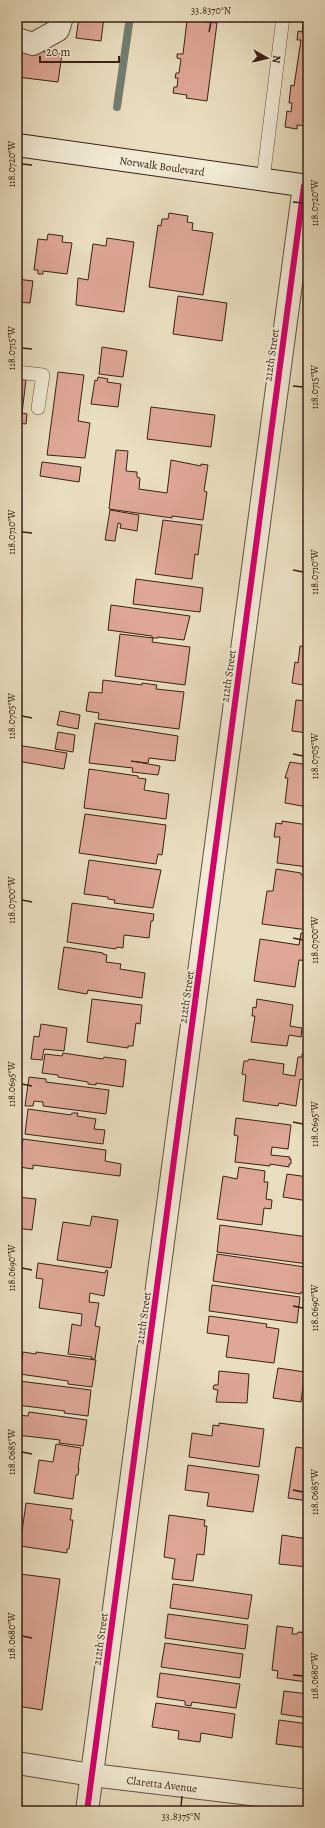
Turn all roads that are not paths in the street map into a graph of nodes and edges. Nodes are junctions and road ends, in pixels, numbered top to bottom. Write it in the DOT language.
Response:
graph roads {
  1 [pos="62,17"];
  2 [pos="283,17"];
  3 [pos="17,39"];
  4 [pos="17,145"];
  5 [pos="263,180"];
  6 [pos="306,186"];
  7 [pos="17,372"];
  8 [pos="38,408"];
  9 [pos="17,1763"];
  10 [pos="92,1776"];
  11 [pos="308,1801"];
  12 [pos="87,1811"];
  1 -- 3 [label="street"];
  2 -- 5 [label="lane"];
  4 -- 5 [label="street, Norwalk Boulevard"];
  5 -- 6 [label="street, Norwalk Boulevard"];
  6 -- 10 [label="street, 212th Street"];
  7 -- 8 [label="lane"];
  9 -- 10 [label="street, Claretta Avenue"];
  10 -- 11 [label="street, Claretta Avenue"];
  10 -- 12 [label="street, 212th Street"];
}
